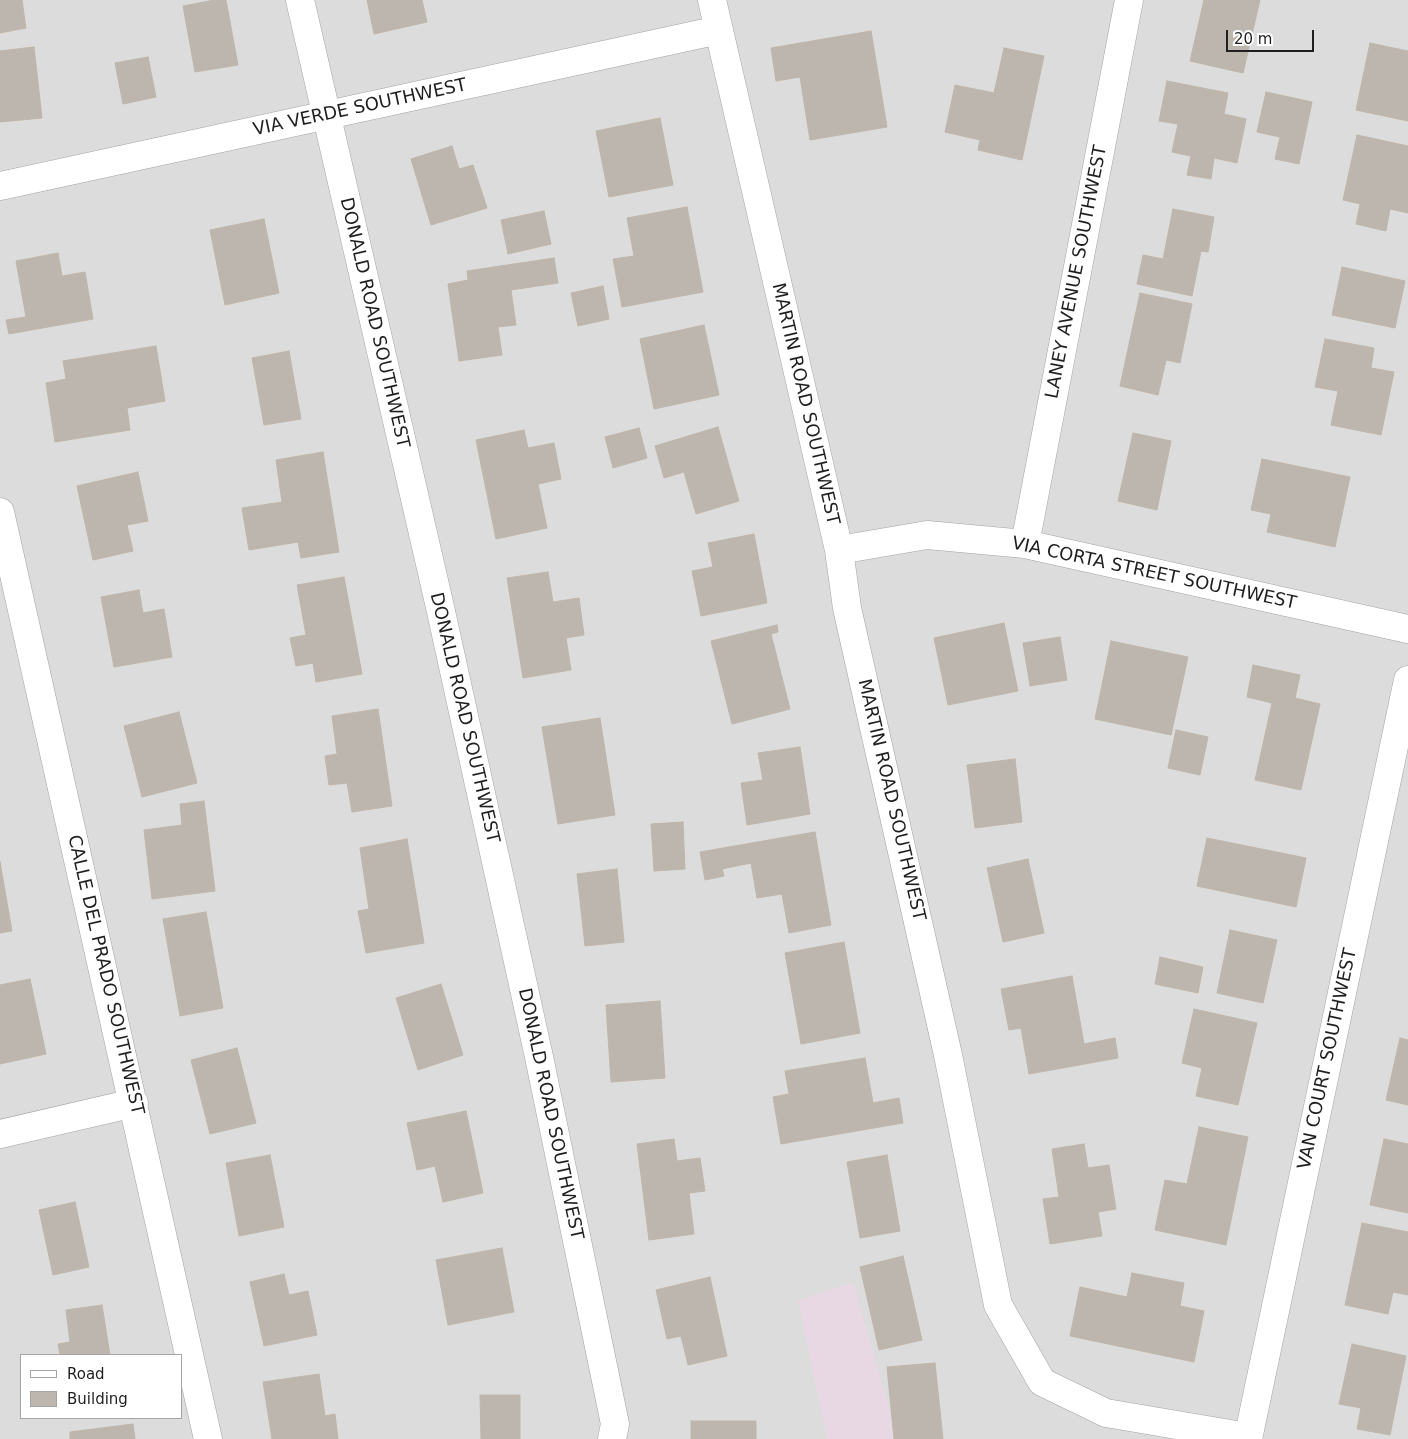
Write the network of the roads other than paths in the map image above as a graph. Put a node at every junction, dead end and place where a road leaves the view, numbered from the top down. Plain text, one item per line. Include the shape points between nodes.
1 (300, 0) edge
2 (712, 0) edge
3 (1129, 0) edge
4 (720, 30) junction
5 (326, 115) junction
6 (0, 186) edge
7 (0, 512) edge
8 (1025, 544) junction
9 (839, 550) junction
10 (1408, 630) edge
11 (1408, 680) edge
12 (134, 1103) junction
13 (0, 1134) edge
14 (1248, 1438) edge
15 (208, 1439) edge
16 (612, 1439) edge

1 - 5 street, DONALD ROAD SOUTHWEST
2 - 4 street, MARTIN ROAD SOUTHWEST
3 - 8 street, LANEY AVENUE SOUTHWEST
4 - 5 street, VIA VERDE SOUTHWEST
4 - 9 street, MARTIN ROAD SOUTHWEST
5 - 6 street, VIA VERDE SOUTHWEST
5 - 16 street, DONALD ROAD SOUTHWEST via 540,1057 615,1424
7 - 12 street, CALLE DEL PRADO SOUTHWEST
8 - 9 street, VIA CORTA STREET SOUTHWEST via 927,535
8 - 10 street, VIA CORTA STREET SOUTHWEST
9 - 14 street, MARTIN ROAD SOUTHWEST via 847,608 948,1055 998,1305 1042,1382 1106,1413
11 - 14 street, VAN COURT SOUTHWEST
12 - 13 street
12 - 15 street, CALLE DEL PRADO SOUTHWEST

